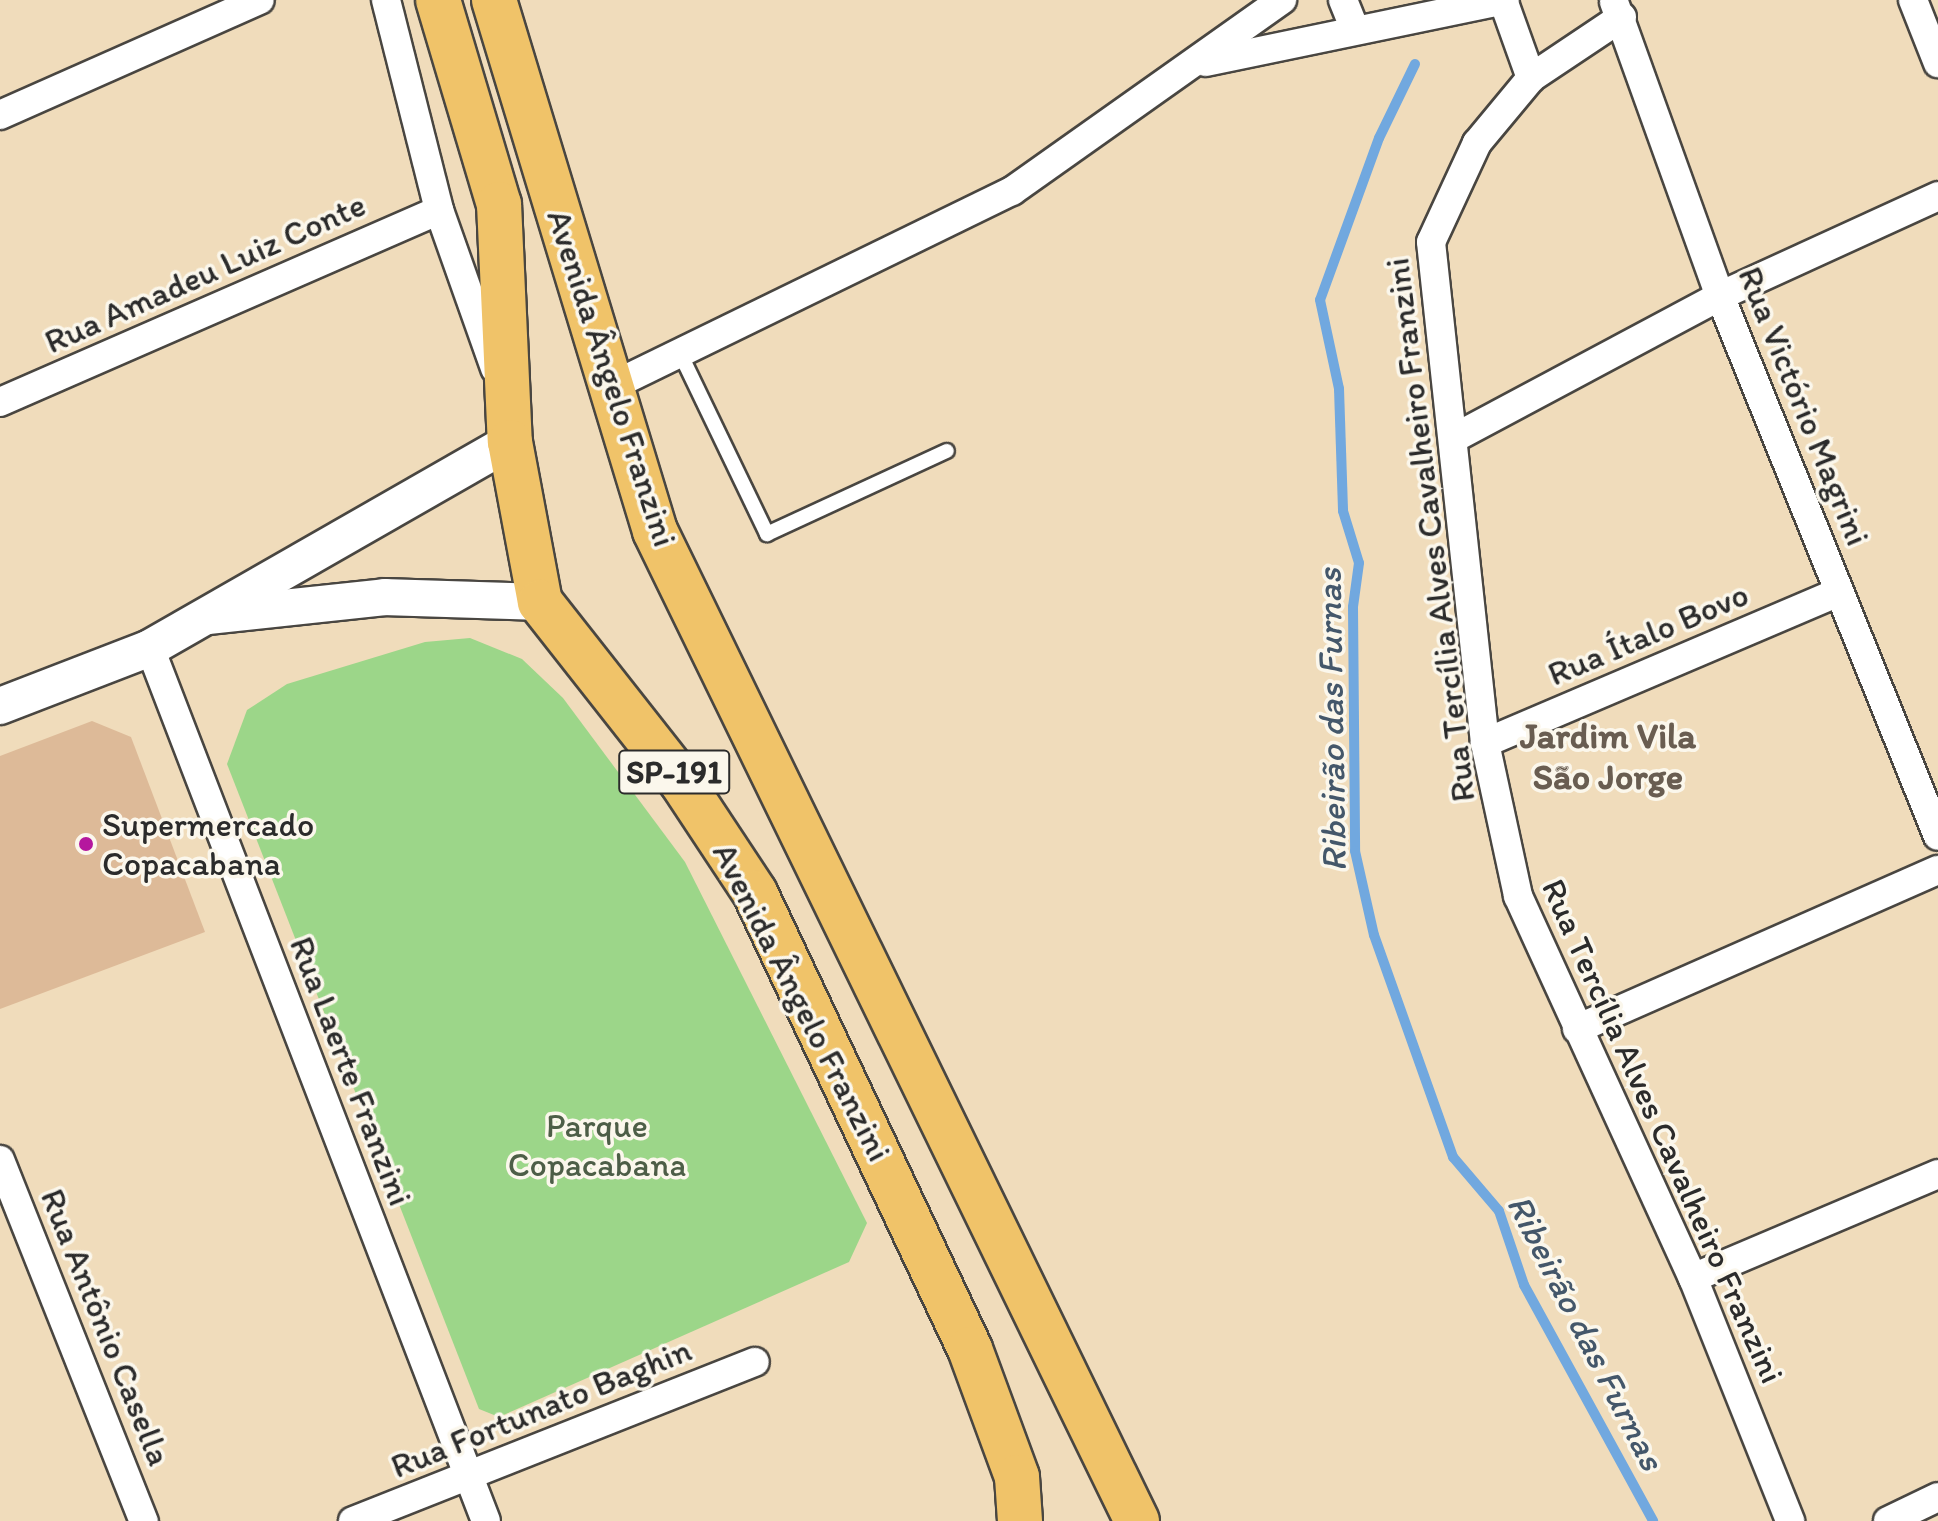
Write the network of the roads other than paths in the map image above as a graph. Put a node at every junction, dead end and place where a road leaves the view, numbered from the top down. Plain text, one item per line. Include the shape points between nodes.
1 (260, 0) edge
2 (386, 0) edge
3 (438, 0) edge
4 (494, 0) edge
5 (1282, 0) edge
6 (1343, 0) edge
7 (1504, 0) edge
8 (1913, 0) edge
9 (1617, 8) edge
10 (1355, 30) junction
11 (1938, 63) edge
12 (1198, 64) junction
13 (1531, 78) junction
14 (0, 115) edge
15 (1938, 196) edge
16 (439, 210) junction
17 (1720, 296) junction
18 (680, 353) junction
19 (612, 386) junction
20 (0, 402) edge
21 (510, 426) junction
22 (1456, 437) junction
23 (947, 451) dead end
24 (1839, 592) junction
25 (540, 602) junction
26 (191, 618) junction
27 (150, 648) junction
28 (0, 706) edge
29 (1485, 743) junction
30 (1938, 836) edge
31 (1938, 870) edge
32 (1577, 1029) junction
33 (0, 1160) edge
34 (1938, 1174) edge
35 (1693, 1278) junction
36 (755, 1362) dead end
37 (468, 1475) junction
38 (1938, 1497) edge
39 (144, 1521) edge
40 (353, 1521) edge
41 (486, 1521) edge
42 (1020, 1521) edge
43 (1137, 1521) edge
44 (1790, 1521) edge
45 (1888, 1521) edge

1 - 14 street
2 - 16 street
3 - 21 main road, Avenida Ângelo Franzini / SP-191 via 499,204
4 - 19 main road, Avenida Ângelo Franzini / SP-191
5 - 12 street
6 - 10 street
7 - 10 street
7 - 13 street
8 - 11 street
9 - 13 street, Rua Tercília Alves Cavalheiro Franzini
9 - 17 street, Rua Victório Magrini
10 - 12 street
12 - 18 street via 1012,191
13 - 22 street, Rua Tercília Alves Cavalheiro Franzini via 1477,143 1431,242
15 - 17 street
16 - 20 street, Rua Amadeu Luiz Conte
16 - 21 street
17 - 22 street
17 - 24 street, Rua Victório Magrini
18 - 19 street
18 - 23 lane via 767,534
19 - 43 main road, Avenida Ângelo Franzini / SP-191 via 655,531
21 - 25 main road, Avenida Ângelo Franzini / SP-191
21 - 26 street
22 - 29 street, Rua Tercília Alves Cavalheiro Franzini
24 - 29 street, Rua Ítalo Bovo
24 - 30 street, Rua Victório Magrini
25 - 26 street via 385,597
25 - 42 main road, Avenida Ângelo Franzini / SP-191 via 681,781 755,893 970,1349 1017,1477
26 - 27 street
27 - 28 street
27 - 37 street, Rua Laerte Franzini
29 - 32 street, Rua Tercília Alves Cavalheiro Franzini via 1518,896
31 - 32 street
32 - 35 street, Rua Tercília Alves Cavalheiro Franzini
33 - 39 street, Rua Antônio Casella
34 - 35 street
35 - 44 street, Rua Tercília Alves Cavalheiro Franzini
36 - 37 street, Rua Fortunato Baghin
37 - 40 street, Rua Fortunato Baghin
37 - 41 street, Rua Laerte Franzini
38 - 45 street

